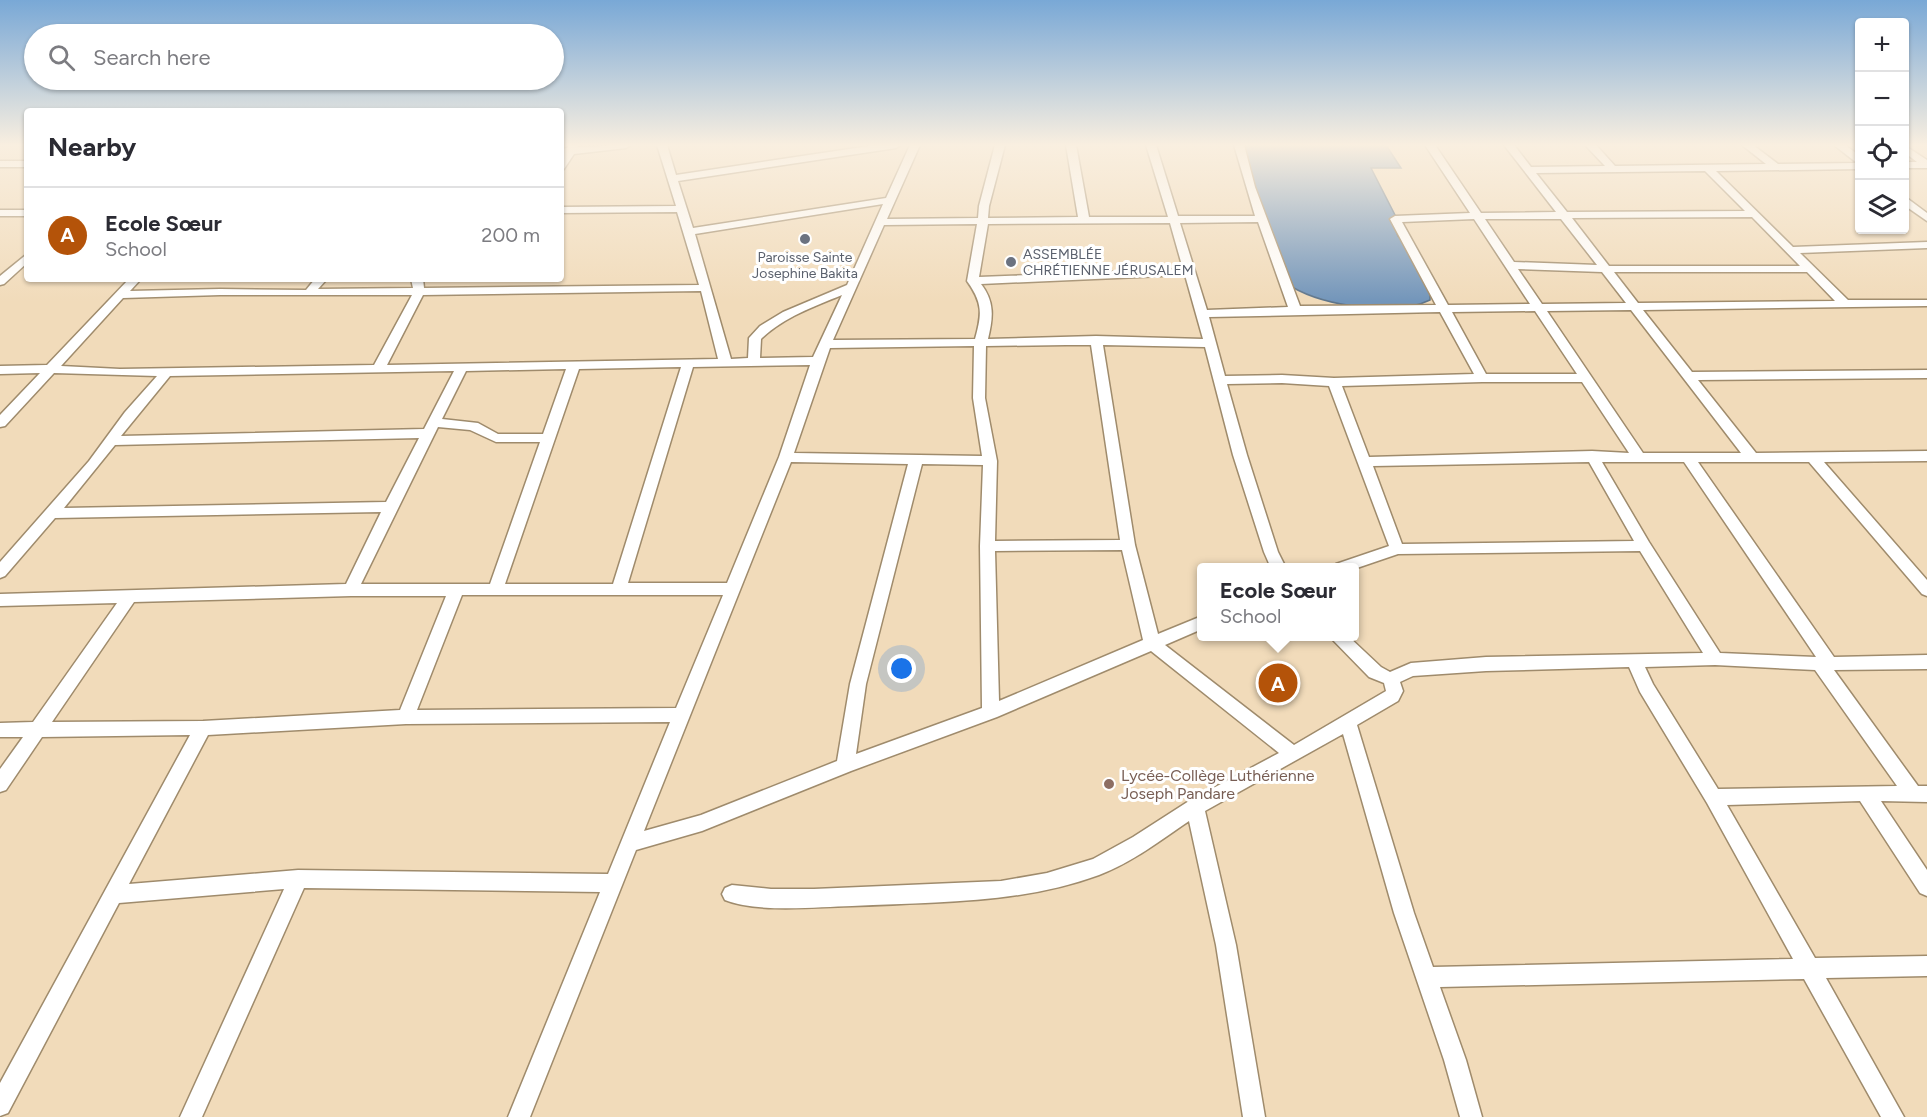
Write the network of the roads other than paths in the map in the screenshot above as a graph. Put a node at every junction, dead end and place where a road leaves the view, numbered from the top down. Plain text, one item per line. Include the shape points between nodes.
1 (678, 197) edge
2 (891, 197) edge
3 (986, 197) edge
4 (1080, 197) edge
5 (1168, 197) edge
6 (1255, 197) edge
7 (1466, 197) edge
8 (1549, 197) edge
9 (1738, 197) edge
10 (890, 200) junction
11 (1909, 203) edge
12 (1915, 208) junction
13 (1927, 208) edge
14 (682, 209) junction
15 (564, 210) edge
16 (0, 213) edge
17 (24, 213) edge
18 (1755, 214) junction
19 (1479, 216) junction
20 (1564, 216) junction
21 (1927, 218) edge
22 (1175, 219) junction
23 (1262, 219) junction
24 (1084, 220) junction
25 (882, 222) junction
26 (982, 223) junction
27 (690, 232) junction
28 (1927, 245) edge
29 (1790, 250) junction
30 (24, 260) edge
31 (1510, 265) junction
32 (1605, 269) junction
33 (1808, 269) junction
34 (1188, 272) junction
35 (974, 281) junction
36 (0, 282) edge
37 (132, 282) edge
38 (228, 282) edge
39 (318, 282) edge
40 (502, 282) edge
41 (419, 283) edge
42 (851, 287) junction
43 (706, 288) junction
44 (220, 291) junction
45 (497, 291) junction
46 (309, 293) junction
47 (120, 295) junction
48 (1926, 304) edge
49 (1846, 305) junction
50 (1539, 307) junction
51 (1633, 307) junction
52 (1444, 308) junction
53 (1294, 310) junction
54 (1202, 314) junction
55 (1096, 340) junction
56 (1210, 343) junction
57 (825, 344) junction
58 (980, 344) junction
59 (818, 361) junction
60 (754, 363) junction
61 (688, 364) junction
62 (726, 364) junction
63 (462, 367) junction
64 (573, 367) junction
65 (50, 369) junction
66 (378, 369) junction
67 (0, 370) edge
68 (167, 372) junction
69 (1927, 374) edge
70 (1688, 376) junction
71 (1482, 378) junction
72 (1585, 378) junction
73 (1220, 380) junction
74 (1334, 382) junction
75 (0, 423) edge
76 (432, 428) junction
77 (549, 438) junction
78 (112, 441) junction
79 (1592, 456) junction
80 (1751, 456) junction
81 (1927, 456) edge
82 (786, 457) junction
83 (1639, 458) junction
84 (1813, 458) junction
85 (1689, 459) junction
86 (916, 460) junction
87 (990, 461) junction
88 (1364, 462) junction
89 (391, 507) junction
90 (51, 513) junction
91 (1128, 545) junction
92 (987, 546) junction
93 (1644, 546) junction
94 (1396, 549) junction
95 (1277, 563) edge
96 (1353, 563) edge
97 (0, 572) edge
98 (733, 589) junction
99 (351, 590) junction
100 (456, 590) junction
101 (1927, 590) edge
102 (495, 591) junction
103 (618, 591) junction
104 (129, 597) junction
105 (0, 600) edge
106 (1197, 624) edge
107 (1341, 641) edge
108 (1152, 643) junction
109 (1715, 659) junction
110 (1634, 661) junction
111 (1927, 662) edge
112 (1825, 663) junction
113 (1390, 679) junction
114 (992, 712) junction
115 (681, 715) junction
116 (405, 717) junction
117 (1348, 722) junction
118 (203, 728) junction
119 (37, 729) junction
120 (0, 730) edge
121 (1293, 754) junction
122 (845, 766) junction
123 (0, 784) edge
124 (1865, 793) junction
125 (1921, 795) edge
126 (1713, 797) junction
127 (1195, 807) junction
128 (629, 843) junction
129 (298, 879) junction
130 (615, 883) junction
131 (1927, 887) edge
132 (113, 894) junction
133 (732, 894) dead end
134 (1927, 966) edge
135 (1810, 969) junction
136 (1428, 977) junction
137 (0, 1105) edge
138 (191, 1117) edge
139 (519, 1117) edge
140 (1254, 1117) edge
141 (1471, 1117) edge
142 (1893, 1117) edge

1 - 14 street
2 - 10 street
3 - 26 street
4 - 24 street
5 - 22 street
6 - 23 street
7 - 19 street
8 - 20 street
9 - 18 street
10 - 25 street
10 - 27 street
11 - 12 street
12 - 13 street
12 - 21 street
14 - 15 street
14 - 27 street
16 - 17 street
18 - 20 street
18 - 29 street
19 - 20 street
19 - 31 street
19 - 52 street via 1395,219
20 - 32 street
22 - 23 street
22 - 24 street
22 - 34 street
23 - 53 street
24 - 26 street
25 - 26 street
25 - 42 street
26 - 35 street
27 - 43 street
28 - 29 street
29 - 33 street
30 - 36 street
31 - 32 street
31 - 50 street
32 - 33 street
32 - 51 street
33 - 49 street
34 - 35 street
34 - 54 street
35 - 58 street via 988,315
37 - 47 street
38 - 44 street
39 - 46 street
40 - 45 street
41 - 45 street
41 - 46 street
41 - 66 street
42 - 57 street
42 - 60 street via 761,331 755,338
43 - 45 street
43 - 62 street
44 - 46 street
44 - 47 street
47 - 65 street
48 - 49 street
49 - 51 street
50 - 51 street
50 - 52 street
50 - 72 street
51 - 70 street
52 - 53 street
52 - 71 street
53 - 54 street
54 - 56 street
55 - 56 street
55 - 58 street
55 - 91 street
56 - 73 street
57 - 58 street
57 - 59 street
58 - 87 street via 979,398
59 - 60 street
59 - 82 street
60 - 62 street
61 - 62 street
61 - 64 street
61 - 103 street
63 - 64 street
63 - 66 street
63 - 76 street
64 - 77 street
65 - 67 street
65 - 68 street
65 - 75 street
66 - 68 street
68 - 78 street
69 - 70 street
70 - 80 street
71 - 72 street
71 - 74 street
72 - 83 street
73 - 74 street
73 - 95 street via 1240,455
74 - 88 street
76 - 77 street via 473,426 496,438
76 - 78 street
76 - 89 street
77 - 102 street
78 - 90 street
79 - 83 street
79 - 88 street
79 - 93 street
80 - 84 street
80 - 85 street
81 - 84 street
82 - 86 street
82 - 98 street
83 - 85 street
84 - 101 street
85 - 112 street
86 - 87 street
86 - 122 street via 858,684
87 - 92 street
88 - 94 street
89 - 90 street
89 - 99 street
90 - 97 street
91 - 92 street
91 - 108 street
92 - 114 street
93 - 94 street
93 - 109 street
94 - 96 street
98 - 103 street
98 - 115 street
99 - 100 street
99 - 104 street
100 - 102 street
100 - 116 street
102 - 103 street
104 - 105 street
104 - 119 street
106 - 108 street
107 - 113 street via 1375,672
108 - 114 street
108 - 121 street
109 - 110 street
109 - 112 street
110 - 113 street via 1443,666 1411,670
110 - 126 street
111 - 112 street
112 - 125 street
113 - 117 street via 1395,691 1392,696
114 - 122 street
115 - 116 street
115 - 128 street
116 - 118 street
117 - 121 street
117 - 136 street via 1404,913
118 - 119 street
118 - 132 street
119 - 120 street
119 - 123 street
121 - 127 street
122 - 128 street via 702,823
124 - 125 street
124 - 126 street
124 - 131 street
126 - 135 street
127 - 133 street via 1097,867 1047,882 1001,890 814,898
127 - 140 street via 1226,945
128 - 130 street
129 - 130 street
129 - 132 street
129 - 138 street
130 - 139 street
132 - 137 street
134 - 135 street
135 - 136 street
135 - 142 street
136 - 141 street

